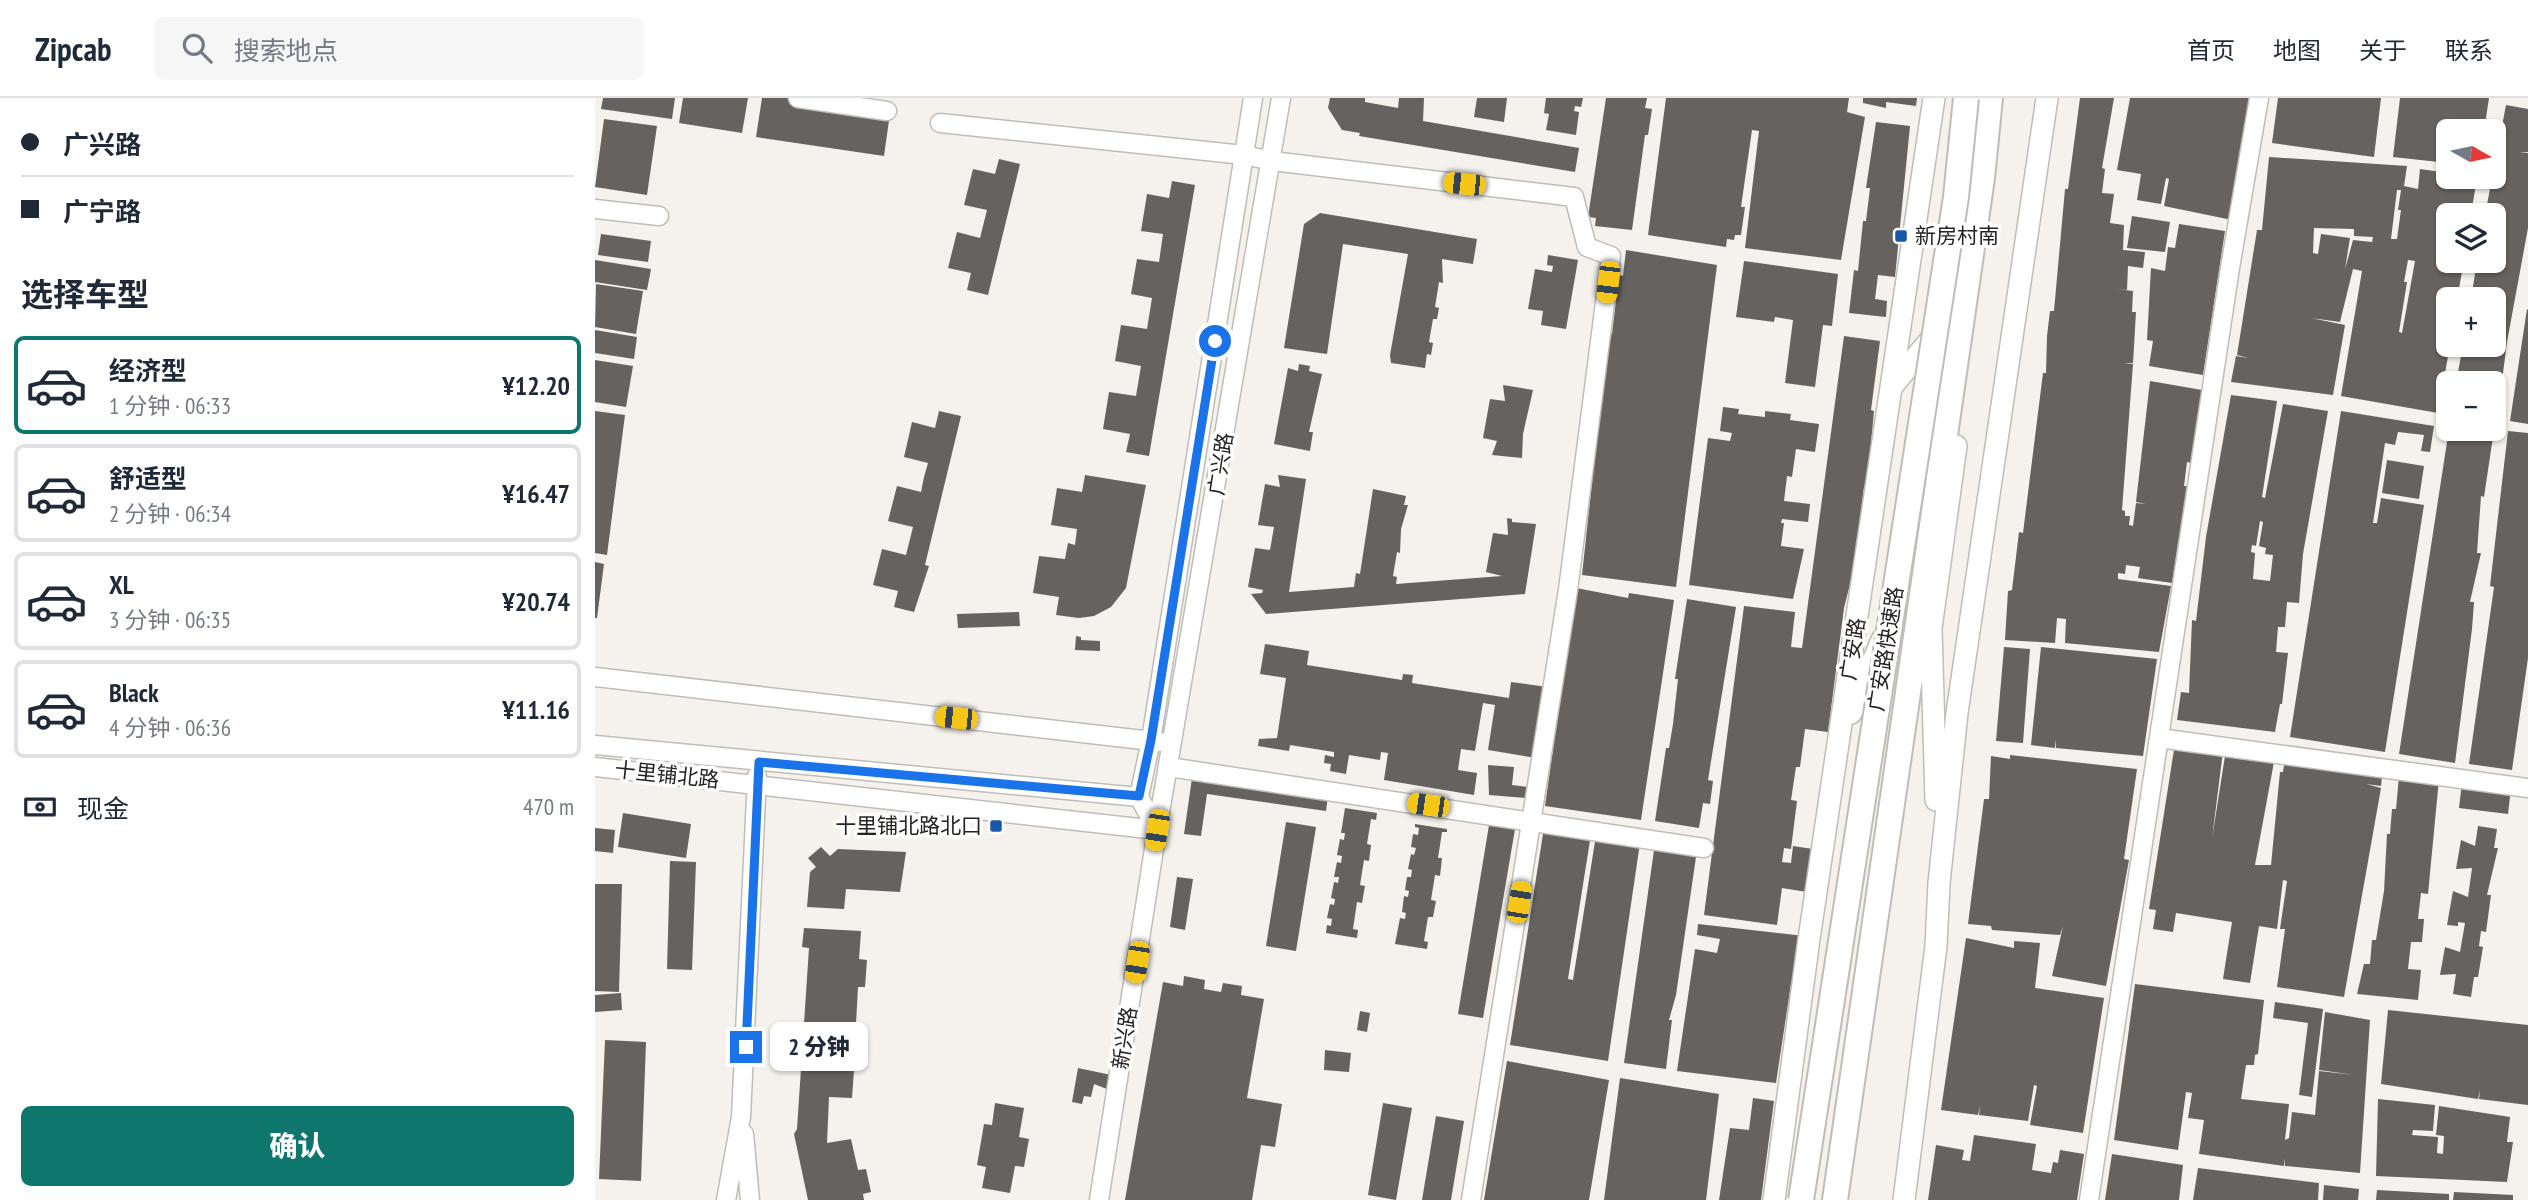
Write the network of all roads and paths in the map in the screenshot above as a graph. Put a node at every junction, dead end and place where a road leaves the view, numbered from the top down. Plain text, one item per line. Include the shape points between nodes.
1 (798, 98) edge
2 (1253, 98) edge
3 (1281, 98) edge
4 (1934, 98) edge
5 (1966, 98) edge
6 (1975, 98) edge
7 (1990, 98) edge
8 (2001, 98) edge
9 (2047, 98) edge
10 (2259, 98) edge
11 (887, 111) dead end
12 (940, 123) dead end
13 (1244, 155) junction
14 (1272, 161) junction
15 (595, 209) edge
16 (659, 216) dead end
17 (1943, 325) junction
18 (1893, 386) junction
19 (595, 677) edge
20 (2159, 738) junction
21 (1151, 740) junction
22 (1839, 743) junction
23 (595, 745) edge
24 (1174, 745) junction
25 (759, 762) junction
26 (595, 766) edge
27 (1169, 767) junction
28 (756, 785) junction
29 (2528, 788) edge
30 (1139, 796) junction
31 (1532, 820) junction
32 (1157, 830) junction
33 (1704, 848) dead end
34 (1939, 883) junction
35 (741, 1116) junction
36 (726, 1200) edge
37 (750, 1200) edge
38 (1099, 1200) edge
39 (1471, 1200) edge
40 (1774, 1200) edge
41 (1801, 1200) edge
42 (1835, 1200) edge
43 (1904, 1200) edge
44 (2089, 1200) edge

1 - 11 street
2 - 13 street, 广兴路
3 - 14 street, 广兴路
4 - 18 main road, 广安路
5 - 41 highway, 广安路快速路, bridge via 1956,197
6 - 17 main road
7 - 42 highway, 广安路快速路
8 - 34 main road via 1931,628
9 - 34 main road via 1957,713
10 - 20 street
12 - 13 street
13 - 14 street
13 - 21 street, 广兴路
14 - 24 street, 广兴路
14 - 31 street via 1574,197 1587,247 1611,256 1568,590
15 - 16 street
17 - 18 main road
17 - 22 main road via 1905,586
18 - 22 main road, 广安路
19 - 21 street
20 - 29 street
20 - 44 street
21 - 24 street
21 - 30 street, 广兴路
22 - 40 main road, 广安路
23 - 25 street, 十里铺北路
24 - 27 street, 广兴路
25 - 28 street
25 - 30 street, 十里铺北路
26 - 28 street, 十里铺北路
27 - 31 street
27 - 32 street, 广兴路
28 - 32 street, 十里铺北路
28 - 35 street
30 - 32 street
31 - 33 street
31 - 39 street
32 - 38 street, 新兴路
34 - 43 main road via 1936,946
35 - 36 street
35 - 37 street

